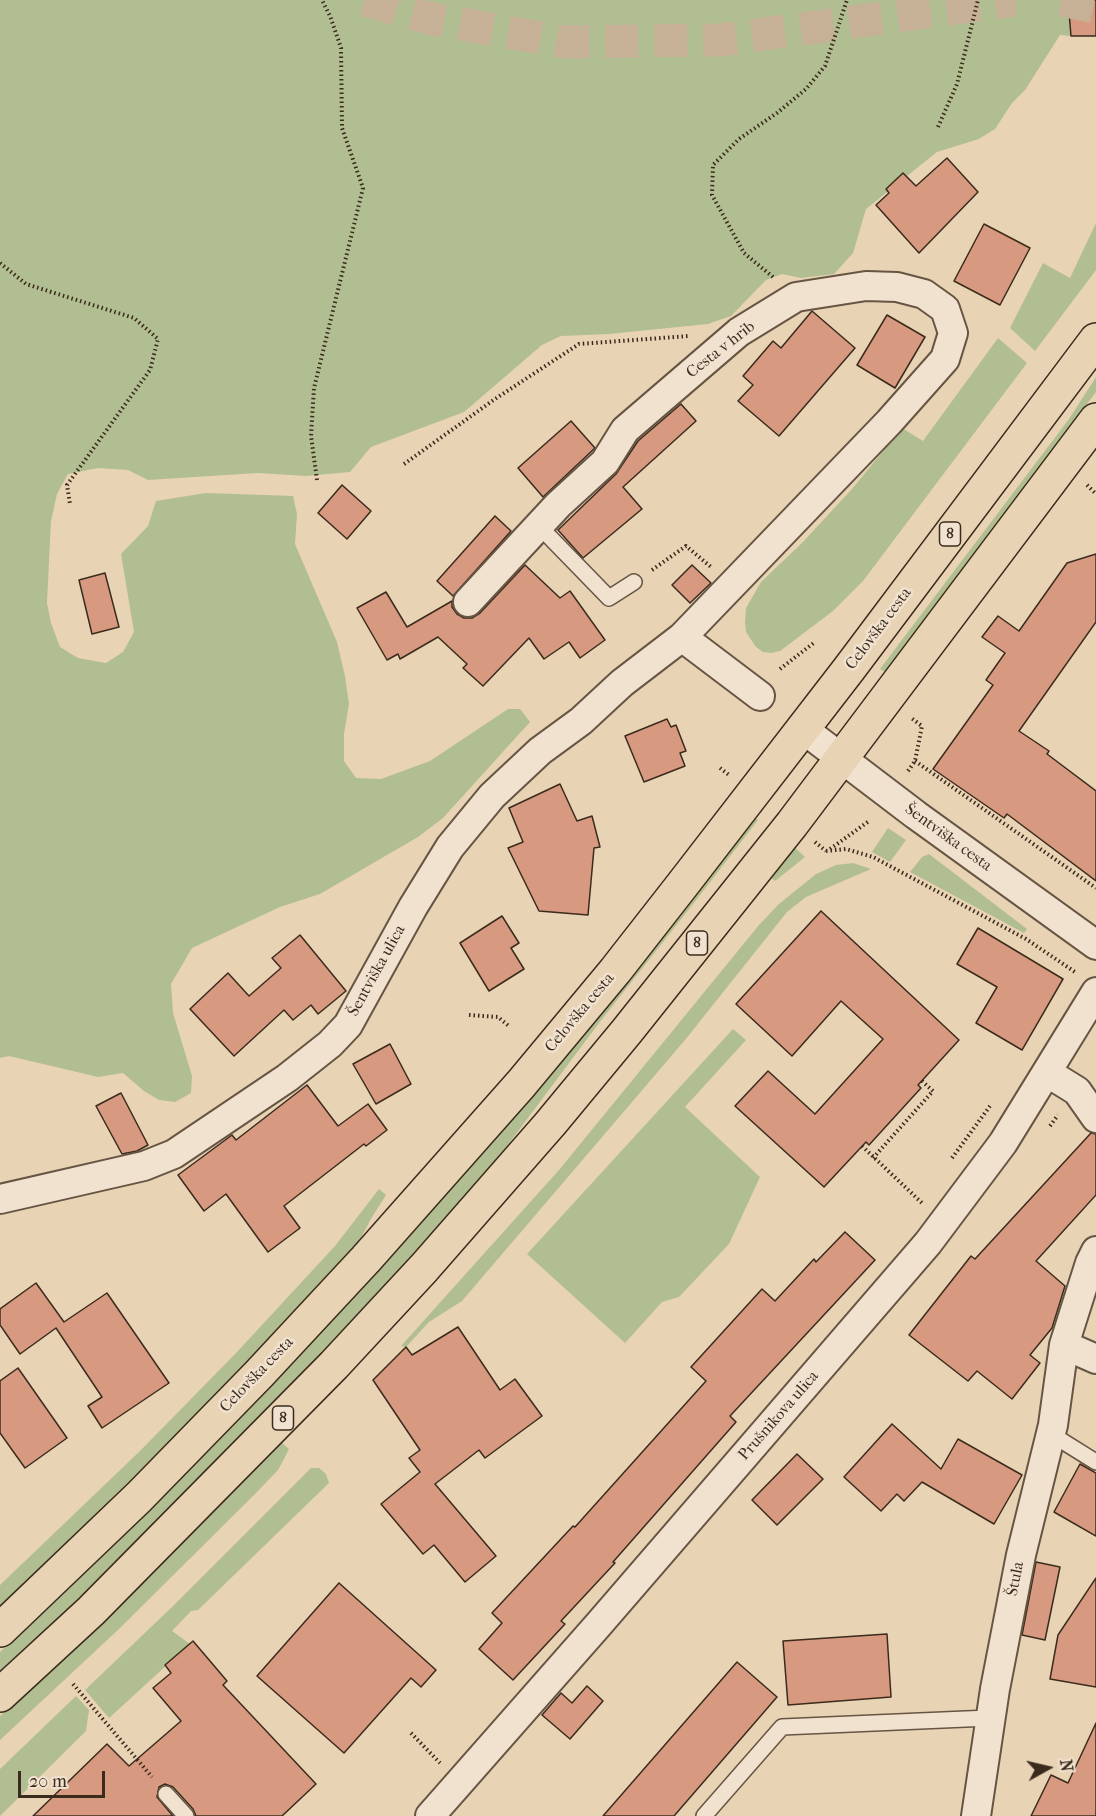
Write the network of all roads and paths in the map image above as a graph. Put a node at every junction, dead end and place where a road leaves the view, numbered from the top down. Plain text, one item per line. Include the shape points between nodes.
1 (322, 0) edge
2 (847, 0) edge
3 (978, 0) edge
4 (938, 127) dead end
5 (0, 263) edge
6 (796, 297) junction
7 (693, 335) dead end
8 (1096, 340) edge
9 (1096, 420) edge
10 (404, 464) dead end
11 (317, 480) dead end
12 (1087, 484) dead end
13 (1096, 494) edge
14 (70, 504) dead end
15 (539, 525) junction
16 (634, 582) joint
17 (732, 585) junction
18 (468, 602) dead end
19 (682, 637) junction
20 (815, 642) dead end
21 (780, 669) dead end
22 (760, 696) dead end
23 (908, 715) dead end
24 (802, 729) junction
25 (840, 758) junction
26 (915, 761) junction
27 (908, 771) dead end
28 (869, 821) dead end
29 (1096, 888) edge
30 (1096, 945) edge
31 (1086, 982) edge
32 (469, 1015) dead end
33 (510, 1027) dead end
34 (1048, 1073) junction
35 (922, 1081) dead end
36 (1096, 1119) edge
37 (862, 1146) dead end
38 (873, 1158) junction
39 (0, 1198) edge
40 (921, 1203) dead end
41 (1096, 1251) edge
42 (1064, 1344) junction
43 (1096, 1359) edge
44 (1051, 1434) junction
45 (1096, 1462) edge
46 (0, 1630) edge
47 (73, 1684) dead end
48 (0, 1695) edge
49 (989, 1718) junction
50 (411, 1733) dead end
51 (440, 1763) dead end
52 (166, 1794) joint
53 (186, 1816) edge
54 (430, 1816) edge
55 (704, 1816) edge
56 (976, 1816) edge

1 - 11 path via 340,48 342,129 363,188 314,388 311,435
2 - 6 path via 825,66 806,89 739,139 713,165 712,195 744,253
3 - 4 path via 957,84
5 - 14 path via 26,284 134,318 158,339 150,370 67,485
6 - 15 street, Cesta v hrib via 739,332 625,430 605,462
6 - 17 street, Cesta v hrib via 866,286 897,287 924,294 945,309 953,333 945,359
7 - 10 path via 579,344
8 - 24 main road, Celovška cesta / 8
9 - 25 main road, 8
12 - 13 path
15 - 16 lane via 609,598
15 - 18 street, Cesta v hrib
16 - 17 path via 686,546
17 - 19 street, Cesta v hrib
19 - 22 street
19 - 39 street, Šentviška ulica via 540,751 492,796 450,847 348,1025 330,1044 287,1078 174,1154 144,1166
20 - 21 path
23 - 26 path via 922,726
24 - 25 street, Šentviška cesta
24 - 46 main road, Celovška cesta / 8 via 615,971 456,1158 251,1383
25 - 30 street, Šentviška cesta
25 - 48 main road, 8 via 627,1031 424,1268 213,1490
26 - 27 path
26 - 29 path
28 - 31 path via 826,851 846,849 873,857 1026,939
31 - 34 street, Prušnikova ulica
32 - 33 path via 498,1017
34 - 36 street via 1077,1091
34 - 54 street, Prušnikova ulica via 1003,1143 928,1243
35 - 38 path via 933,1091
37 - 38 path
38 - 40 path
41 - 42 street, Štula
42 - 43 street
42 - 44 street, Štula
44 - 45 lane
44 - 49 street, Štula via 1021,1555
47 - 52 path
49 - 55 lane via 782,1726
49 - 56 street, Štula
50 - 51 path
52 - 53 lane

